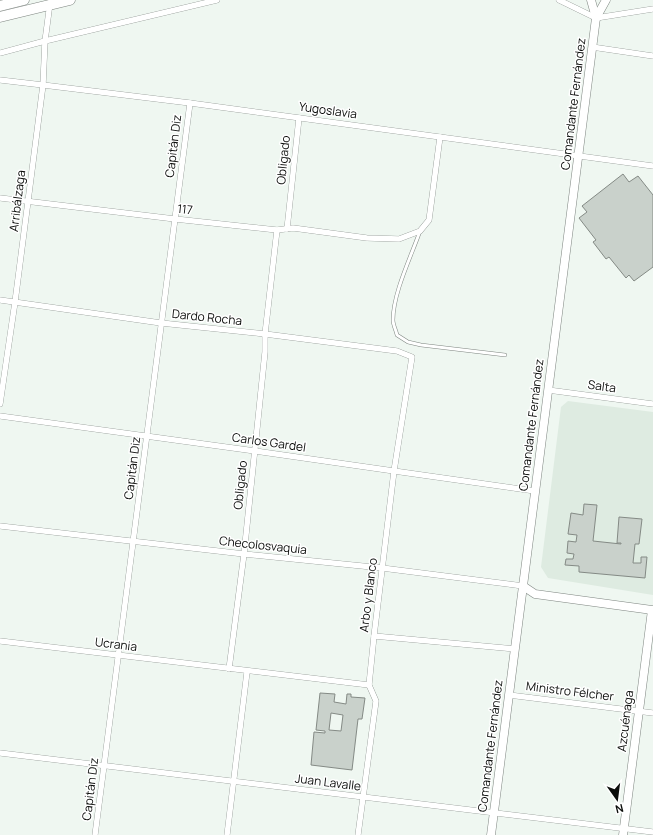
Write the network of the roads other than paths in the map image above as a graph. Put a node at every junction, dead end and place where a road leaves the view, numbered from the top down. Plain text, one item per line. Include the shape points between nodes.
1 (24, 0) edge
2 (70, 0) edge
3 (217, 0) edge
4 (559, 0) edge
5 (591, 0) edge
6 (606, 0) edge
7 (50, 2) edge
8 (0, 6) edge
9 (653, 9) edge
10 (0, 17) edge
11 (596, 18) junction
12 (45, 41) junction
13 (592, 47) junction
14 (0, 53) edge
15 (653, 56) edge
16 (0, 80) edge
17 (42, 85) junction
18 (190, 103) junction
19 (299, 118) junction
20 (440, 137) junction
21 (578, 155) junction
22 (653, 166) edge
23 (0, 198) edge
24 (28, 201) junction
25 (175, 219) junction
26 (287, 229) junction
27 (277, 230) junction
28 (420, 231) junction
29 (0, 300) edge
30 (15, 302) junction
31 (162, 322) junction
32 (264, 334) junction
33 (505, 355) dead end
34 (412, 357) joint
35 (548, 390) junction
36 (0, 404) edge
37 (653, 404) edge
38 (0, 416) edge
39 (147, 436) junction
40 (255, 451) junction
41 (394, 471) junction
42 (535, 491) junction
43 (0, 526) edge
44 (133, 542) junction
45 (244, 554) junction
46 (382, 568) junction
47 (523, 586) junction
48 (652, 610) edge
49 (374, 636) junction
50 (0, 641) edge
51 (515, 649) junction
52 (118, 655) junction
53 (229, 670) junction
54 (247, 672) junction
55 (369, 685) junction
56 (509, 695) junction
57 (639, 711) junction
58 (653, 713) edge
59 (0, 753) edge
60 (104, 765) junction
61 (234, 781) junction
62 (363, 798) junction
63 (494, 813) junction
64 (623, 832) edge
65 (653, 832) edge
66 (95, 835) edge
67 (227, 835) edge
68 (358, 835) edge
69 (491, 835) edge

1 - 8 highway
2 - 7 highway
3 - 12 street
4 - 11 street
5 - 11 main road, Comandante Fernández
6 - 11 main road, Comandante Fernández
7 - 10 highway
7 - 12 street, Arribálzaga
9 - 11 street
11 - 13 main road, Comandante Fernández
12 - 14 street
12 - 17 street, Arribálzaga
13 - 15 street
13 - 21 main road, Comandante Fernández
16 - 17 street, Yugoslavia
17 - 18 street, Yugoslavia
17 - 24 street, Arribálzaga
18 - 19 street, Yugoslavia
18 - 25 street, Capitán Diz
19 - 20 street, Yugoslavia
19 - 26 street, Obligado
20 - 21 street, Yugoslavia
20 - 28 street via 428,220
21 - 22 street, Yugoslavia
21 - 35 main road, Comandante Fernández
23 - 24 street, 117
24 - 25 street, 117
24 - 30 street, Arribálzaga
25 - 27 street, 117
25 - 31 street, Capitán Diz
26 - 27 street, 117
26 - 28 street, 117 via 399,239
27 - 32 street, Obligado
28 - 33 lane via 395,302 393,321 397,335 408,342 422,345
29 - 30 street, Dardo Rocha
30 - 31 street, Dardo Rocha
30 - 36 street, Arribálzaga
31 - 32 street, Dardo Rocha
31 - 39 street, Capitán Diz
32 - 34 street, Dardo Rocha via 397,351
32 - 40 street, Obligado via 265,352
34 - 41 street, Arbo y Blanco
35 - 37 street, Salta
35 - 42 main road, Comandante Fernández
38 - 39 street, Carlos Gardel
39 - 40 street, Carlos Gardel
39 - 44 street, Capitán Diz
40 - 41 street, Carlos Gardel
40 - 45 street, Obligado
41 - 42 street, Carlos Gardel
41 - 46 street, Arbo y Blanco
42 - 47 main road, Comandante Fernández
43 - 44 street, Checolosvaquia
44 - 45 street, Checolosvaquia
44 - 52 street, Capitán Diz
45 - 46 street, Checolosvaquia
45 - 53 street, Obligado
46 - 47 street, Checolosvaquia
46 - 49 street, Arbo y Blanco
47 - 48 main road via 535,594
47 - 51 main road, Comandante Fernández
48 - 57 main road, Azcuénaga
49 - 51 street
49 - 55 street, Arbo y Blanco
50 - 52 street, Ucrania
51 - 56 main road, Comandante Fernández
52 - 53 street, Ucrania
52 - 60 street, Capitán Diz
53 - 54 street
54 - 55 street
54 - 61 street
55 - 62 street, Arbo y Blanco via 376,701
56 - 57 street, Ministro Félcher
56 - 63 main road, Comandante Fernández
57 - 58 street, Ministro Félcher
57 - 64 main road, Azcuénaga
59 - 60 street, Juan Lavalle
60 - 61 street, Juan Lavalle
60 - 66 street, Capitán Diz
61 - 62 street, Juan Lavalle
61 - 67 street
62 - 63 street, Juan Lavalle
62 - 68 street, Arbo y Blanco
63 - 64 street, Juan Lavalle
63 - 69 main road, Comandante Fernández
64 - 65 street, Juan Lavalle

